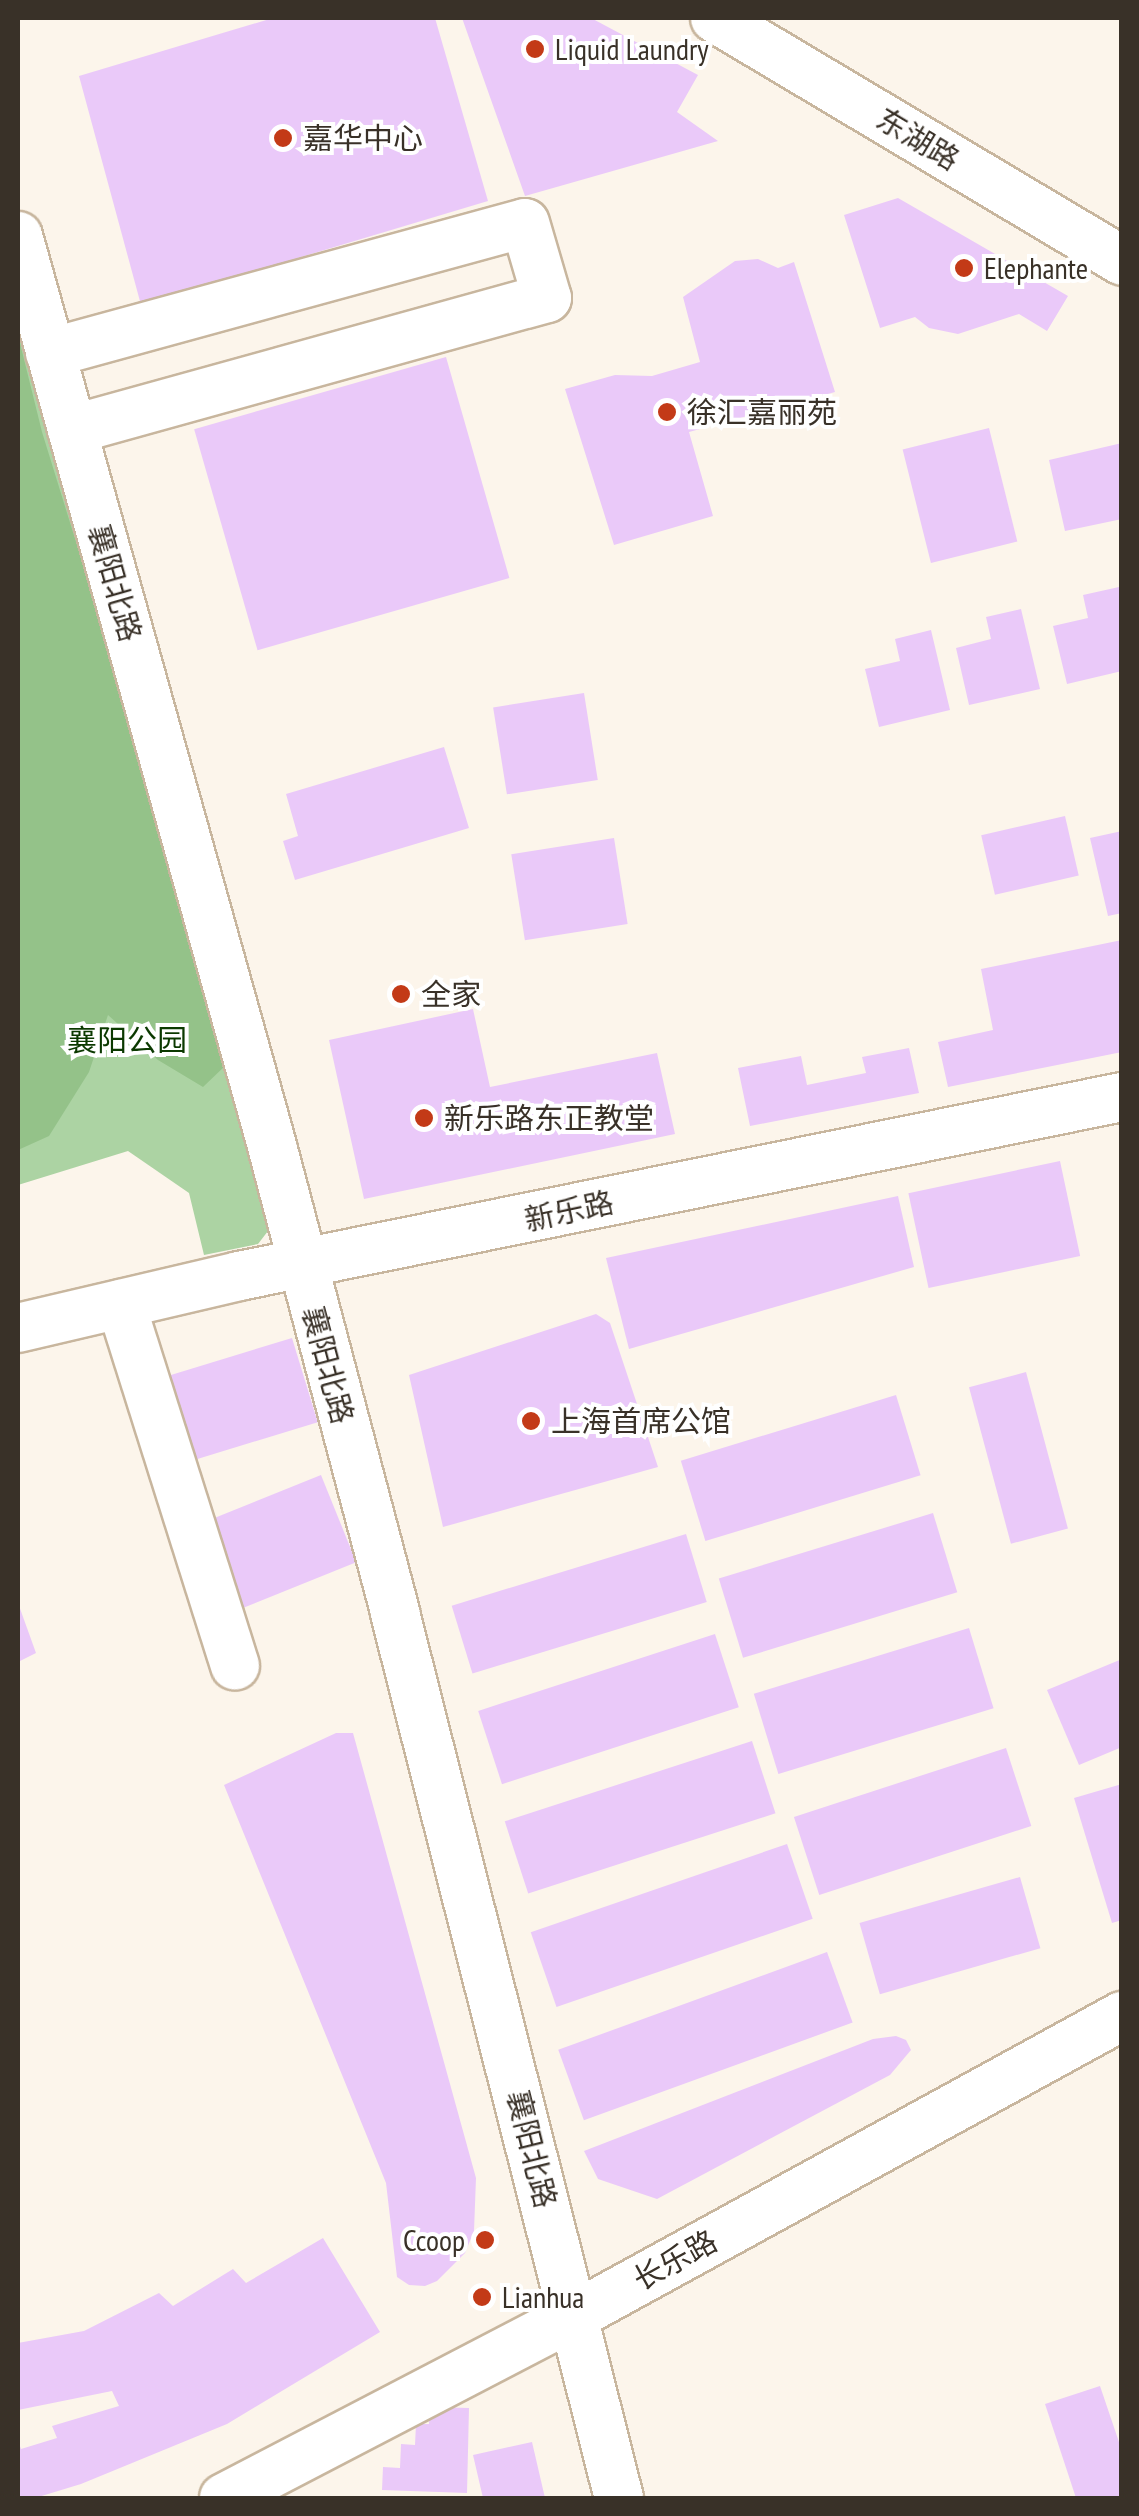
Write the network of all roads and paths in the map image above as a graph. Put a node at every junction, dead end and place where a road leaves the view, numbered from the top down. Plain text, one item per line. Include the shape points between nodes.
1 (714, 18) edge
2 (18, 236) edge
3 (1122, 261) edge
4 (50, 353) junction
5 (72, 430) junction
6 (1122, 1097) edge
7 (302, 1266) junction
8 (122, 1304) junction
9 (18, 1328) edge
10 (235, 1665) dead end
11 (1122, 2016) edge
12 (574, 2316) junction
13 (224, 2498) edge
14 (619, 2498) edge

1 - 3 street, 东湖路
2 - 4 street, 襄阳北路
4 - 5 street, 襄阳北路
4 - 5 street via 524,224 547,298
5 - 7 street, 襄阳北路
6 - 7 street, 新乐路
7 - 8 street, 新乐路
7 - 12 street, 襄阳北路
8 - 9 street, 新乐路
8 - 10 street
11 - 12 street, 长乐路
12 - 13 street, 长乐路
12 - 14 street, 襄阳北路

